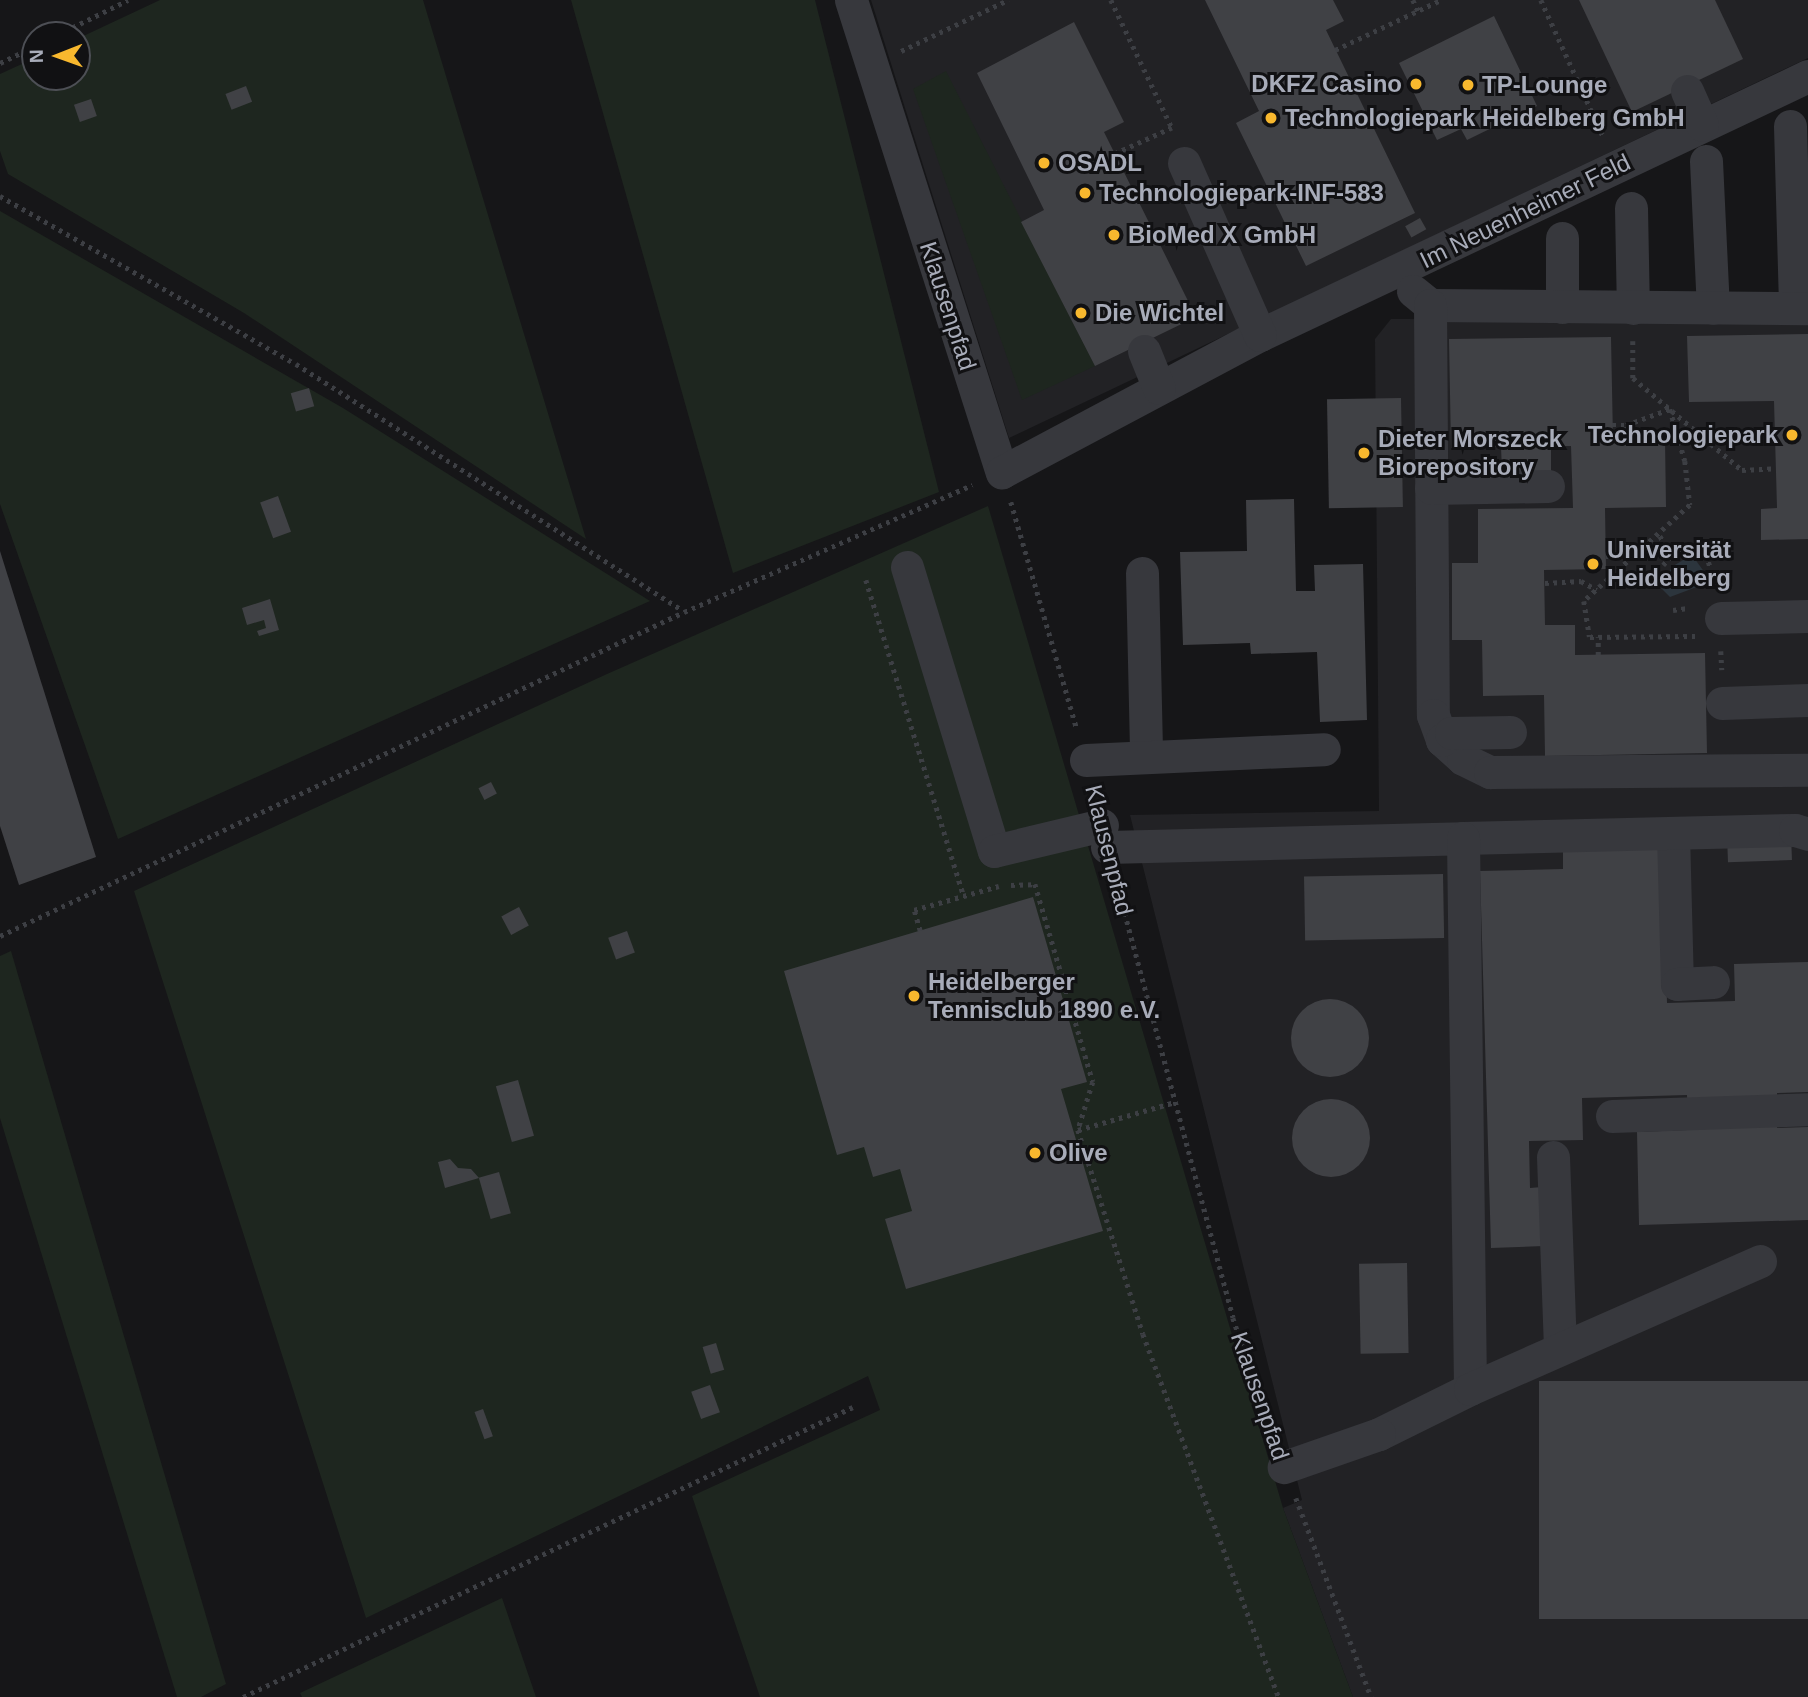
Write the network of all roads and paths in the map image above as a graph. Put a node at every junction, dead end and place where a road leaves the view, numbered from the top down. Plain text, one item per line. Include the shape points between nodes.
1 (128, 0) edge
2 (851, 0) edge
3 (1008, 0) edge
4 (1111, 0) edge
5 (1413, 0) edge
6 (1441, 0) edge
7 (1541, 0) edge
8 (1419, 10) junction
9 (85, 21) edge
10 (1335, 50) dead end
11 (21, 53) edge
12 (0, 63) edge
13 (871, 65) junction
14 (1808, 76) edge
15 (1687, 91) dead end
16 (1702, 125) junction
17 (1790, 126) dead end
18 (1115, 154) dead end
19 (1706, 161) dead end
20 (1184, 163) dead end
21 (1616, 166) junction
22 (0, 196) edge
23 (1632, 208) dead end
24 (1562, 238) dead end
25 (1394, 275) junction
26 (1430, 305) junction
27 (1562, 307) junction
28 (1801, 307) edge
29 (1633, 308) junction
30 (1713, 308) junction
31 (1260, 335) junction
32 (1144, 351) dead end
33 (1159, 388) junction
34 (1670, 409) junction
35 (1612, 425) dead end
36 (1626, 425) junction
37 (1626, 439) dead end
38 (1776, 468) dead end
39 (1002, 471) junction
40 (1548, 486) dead end
41 (1431, 488) junction
42 (1660, 536) junction
43 (1639, 555) junction
44 (1672, 555) junction
45 (1606, 556) dead end
46 (1663, 565) dead end
47 (907, 567) dead end
48 (1142, 572) dead end
49 (866, 580) dead end
50 (1545, 583) dead end
51 (1597, 590) junction
52 (1673, 610) dead end
53 (684, 612) junction
54 (1808, 616) edge
55 (1711, 619) junction
56 (1598, 637) junction
57 (1598, 655) dead end
58 (1808, 700) edge
59 (1722, 703) joint
60 (1510, 732) dead end
61 (1442, 740) junction
62 (1324, 749) dead end
63 (1146, 756) junction
64 (1086, 760) joint
65 (1808, 770) edge
66 (1673, 833) junction
67 (1808, 834) edge
68 (1105, 836) junction
69 (1463, 838) junction
70 (993, 851) junction
71 (1003, 885) junction
72 (964, 896) junction
73 (920, 931) dead end
74 (0, 936) edge
75 (1713, 982) dead end
76 (1175, 1102) junction
77 (1808, 1109) edge
78 (1612, 1116) dead end
79 (1078, 1130) junction
80 (1553, 1157) dead end
81 (1760, 1261) dead end
82 (1560, 1348) junction
83 (1470, 1389) junction
84 (853, 1406) dead end
85 (1284, 1467) junction
86 (243, 1697) edge
87 (1279, 1697) edge
88 (1371, 1697) edge

1 - 9 path
2 - 13 street, Klausenpfad
3 - 13 path
4 - 18 path via 1172,128
5 - 8 path
6 - 8 path
7 - 21 path
8 - 10 path
11 - 12 path
13 - 39 street, Klausenpfad
14 - 16 street, Im Neuenheimer Feld
15 - 16 street
16 - 21 street, Im Neuenheimer Feld
17 - 28 street
19 - 30 street
20 - 31 street
21 - 25 street, Im Neuenheimer Feld
22 - 53 path via 296,364
23 - 29 street
24 - 27 street
25 - 26 street, Im Neuenheimer Feld
25 - 31 street, Im Neuenheimer Feld
26 - 27 street, Im Neuenheimer Feld
26 - 41 street
27 - 29 street, Im Neuenheimer Feld
28 - 30 street, Im Neuenheimer Feld
29 - 30 street, Im Neuenheimer Feld
29 - 34 path via 1633,378
31 - 33 street, Im Neuenheimer Feld
32 - 33 street
33 - 39 street, Im Neuenheimer Feld
34 - 36 path
34 - 38 path via 1742,470
34 - 42 path via 1685,461 1690,505
35 - 36 path
36 - 37 path
39 - 53 path
39 - 64 path, Klausenpfad
40 - 41 street
41 - 61 street via 1433,715
42 - 43 path
42 - 44 path
43 - 45 path
43 - 51 path
44 - 46 path
44 - 55 path via 1692,546 1706,554 1712,573
47 - 70 street
48 - 63 street
49 - 72 path
50 - 51 path via 1581,581
51 - 56 path via 1584,601 1590,637
52 - 55 path via 1688,608
53 - 74 path
54 - 55 street
55 - 56 path
55 - 59 path
56 - 57 path
58 - 59 street
60 - 61 street via 1451,733
61 - 65 street via 1463,759 1490,772
62 - 63 street
63 - 64 street
66 - 67 street via 1795,830
66 - 69 street
66 - 75 street via 1677,984
68 - 69 street
68 - 70 street
68 - 76 path, Klausenpfad
69 - 83 street
70 - 71 path
71 - 72 path
71 - 79 path via 1035,884 1093,1082
72 - 73 path via 914,910
76 - 79 path
76 - 85 path, Klausenpfad via 1234,1318
77 - 78 street
79 - 87 path via 1143,1334
80 - 82 street
81 - 82 street
82 - 83 street
83 - 85 street via 1379,1434
84 - 86 path
85 - 88 path, Klausenpfad

